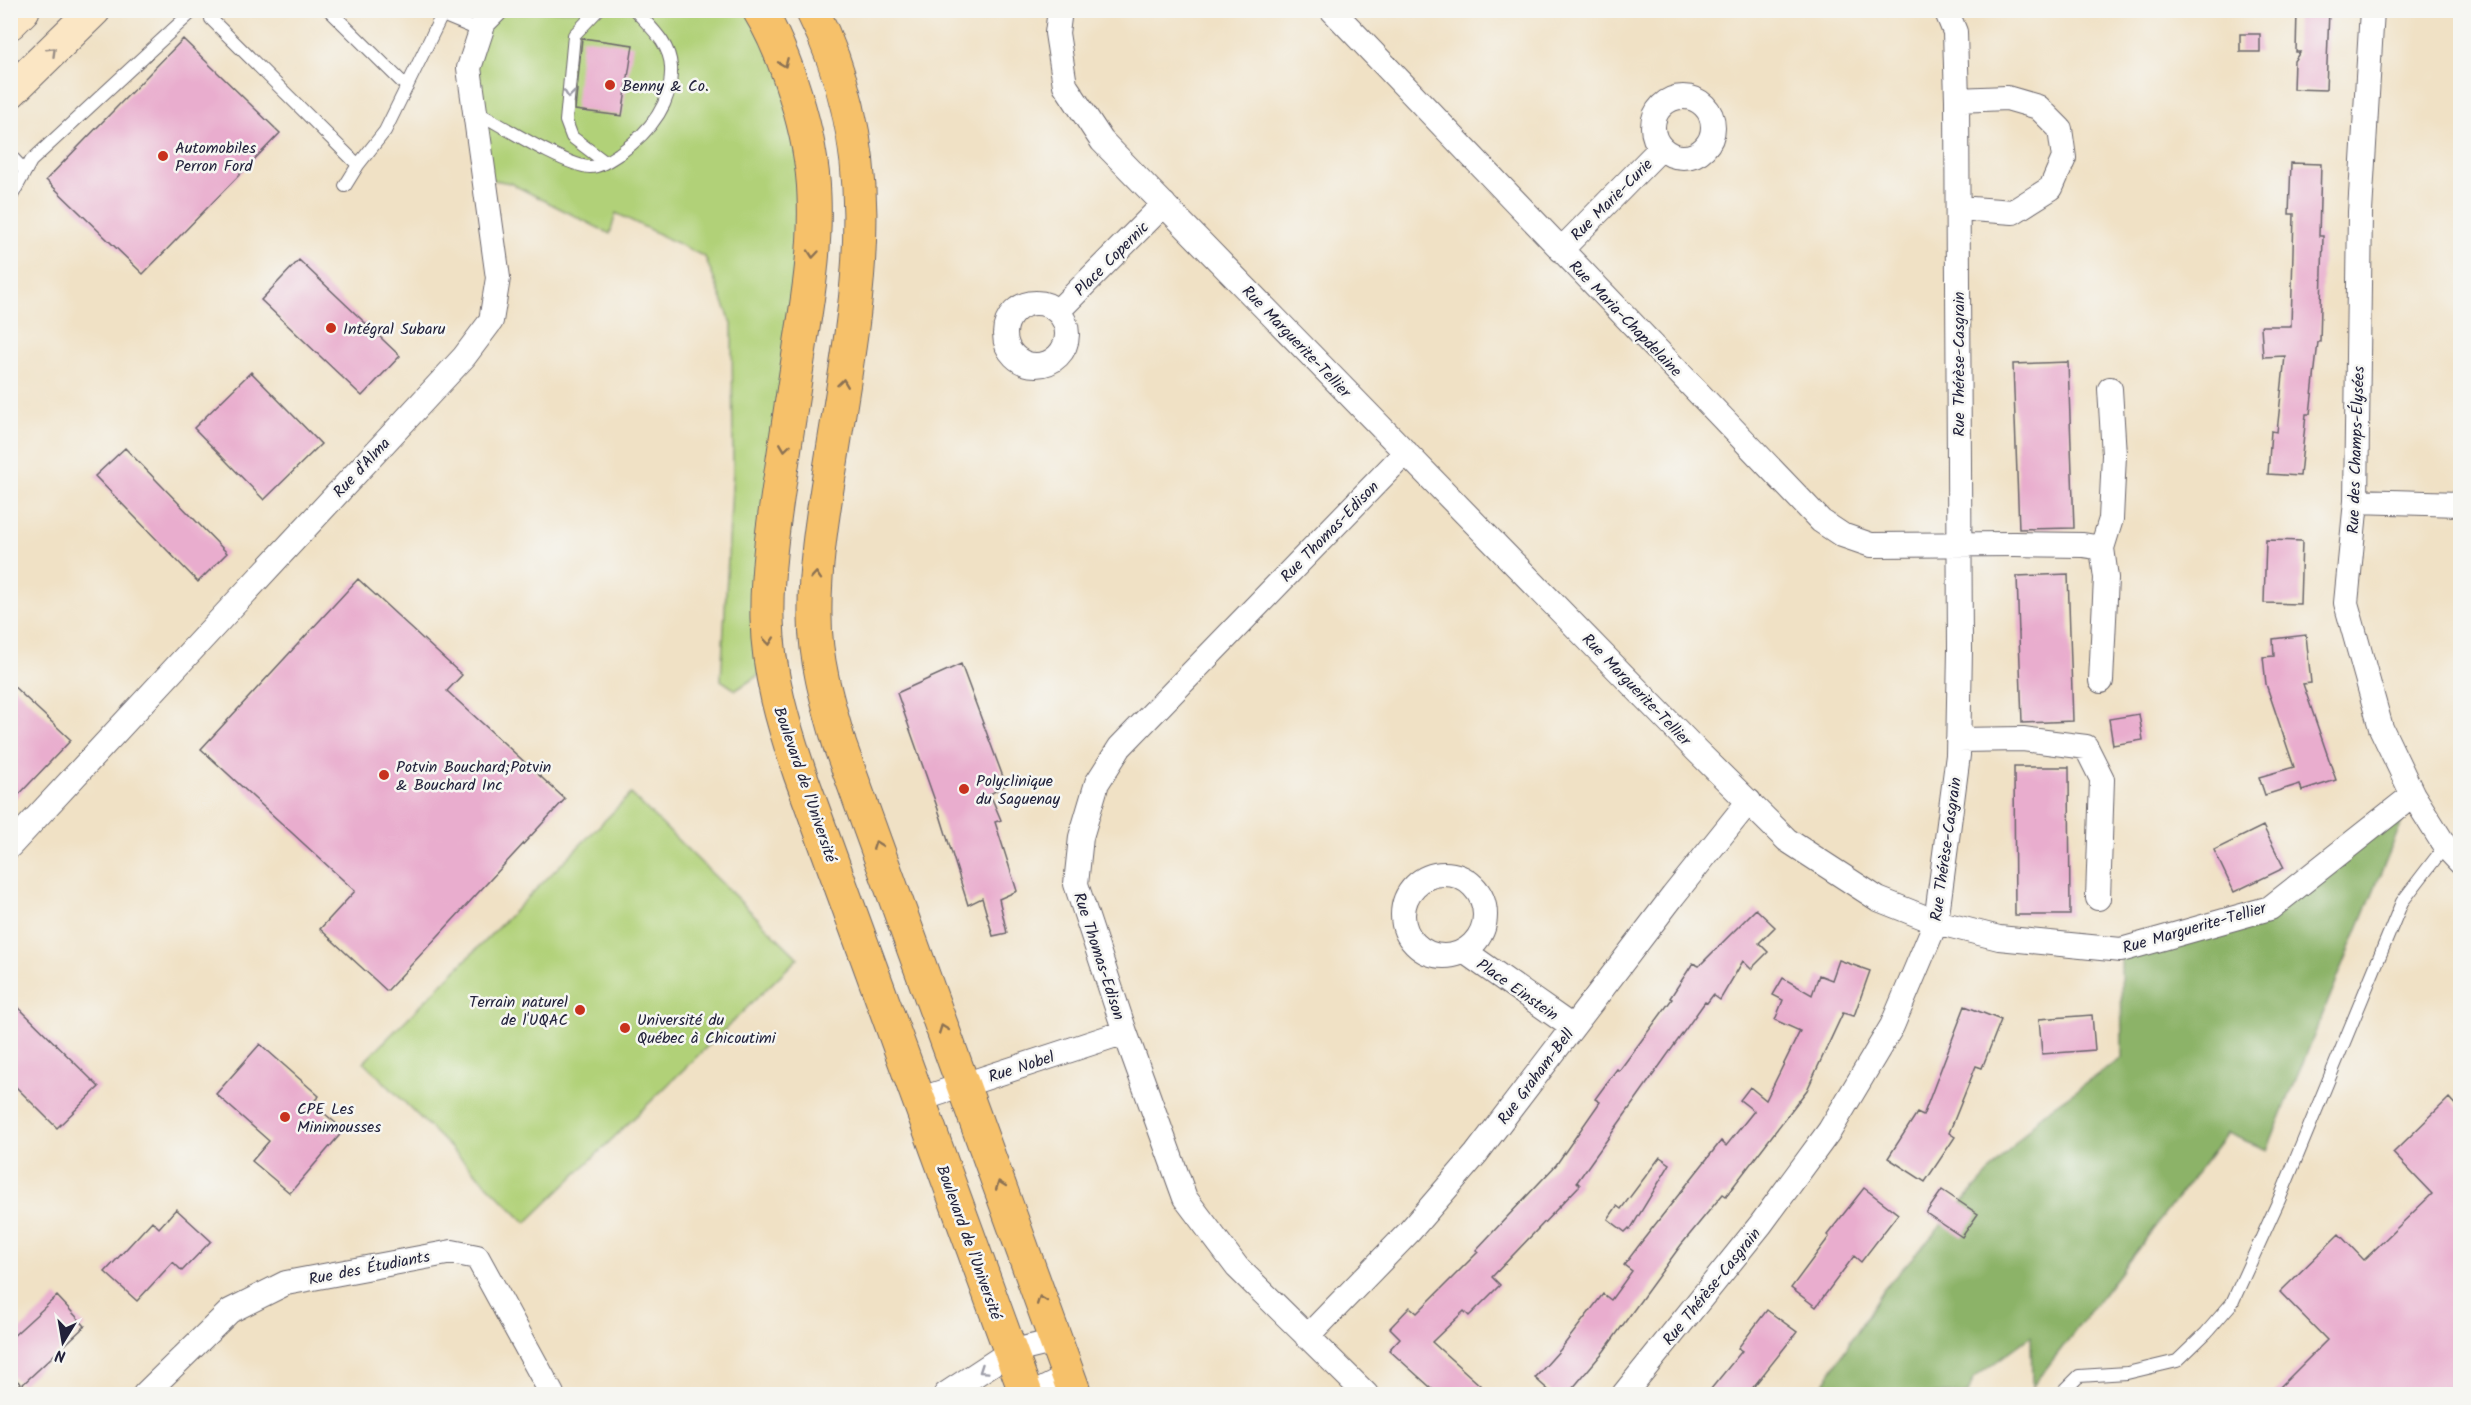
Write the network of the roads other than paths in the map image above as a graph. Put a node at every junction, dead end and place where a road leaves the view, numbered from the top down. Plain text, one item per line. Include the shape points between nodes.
1 (23, 10) edge
2 (94, 10) edge
3 (194, 10) edge
4 (329, 10) edge
5 (430, 10) edge
6 (496, 10) edge
7 (598, 10) edge
8 (635, 10) edge
9 (759, 10) edge
10 (812, 10) edge
11 (1060, 10) edge
12 (1332, 10) edge
13 (1946, 10) edge
14 (2372, 10) edge
15 (211, 13) edge
16 (442, 15) junction
17 (10, 23) edge
18 (481, 32) junction
19 (407, 87) junction
20 (10, 92) edge
21 (1957, 100) junction
22 (475, 111) junction
23 (1661, 148) dead end
24 (10, 155) edge
25 (605, 162) junction
26 (358, 165) junction
27 (26, 171) junction
28 (345, 186) dead end
29 (10, 199) edge
30 (1164, 204) junction
31 (1958, 208) junction
32 (1561, 250) junction
33 (1058, 311) dead end
34 (2110, 389) dead end
35 (1406, 452) junction
36 (2356, 501) junction
37 (2460, 504) edge
38 (1958, 544) junction
39 (2102, 548) junction
40 (2101, 681) dead end
41 (1958, 740) junction
42 (2413, 795) junction
43 (1749, 801) junction
44 (10, 846) edge
45 (2453, 854) edge
46 (2098, 898) dead end
47 (1936, 922) junction
48 (1464, 951) dead end
49 (1572, 1028) junction
50 (1125, 1032) junction
51 (963, 1084) junction
52 (918, 1100) junction
53 (1307, 1337) junction
54 (1056, 1341) junction
55 (1010, 1352) junction
56 (1072, 1385) edge
57 (145, 1395) edge
58 (552, 1395) edge
59 (946, 1395) edge
60 (1026, 1395) edge
61 (1034, 1395) edge
62 (1366, 1395) edge
63 (1624, 1395) edge
64 (2061, 1395) edge

1 - 17 main road
20 -> 2 main road
3 - 27 lane via 31,161
4 - 19 lane
5 - 16 lane
6 - 18 street, Rue d'Alma via 484,22
7 -> 25 lane via 573,35 566,120 572,137
8 - 25 lane via 666,46 671,67 669,88 650,129
9 -> 52 main road, Boulevard de l'Université via 788,70 809,153 814,194 810,280 772,528 767,621 771,667 782,722
51 -> 10 main road via 840,746 819,659 815,619 819,535 859,271 862,220 854,132 845,93
11 - 30 street, Rue Marguerite-Tellier via 1057,33 1065,85 1102,141
12 - 32 street, Rue Maria-Chapdelaine
13 - 21 street, Rue Thérèse-Casgrain via 1955,32
14 - 36 street, Rue des Champs-Élysées via 2360,212
15 - 26 lane
16 - 18 lane
16 - 19 lane
18 - 22 street, Rue d'Alma via 469,68
19 - 26 lane via 385,131
21 - 31 street, Rue Thérèse-Casgrain
21 - 31 street via 2007,98 2038,107 2060,129 2064,158 2051,188 2013,212
22 - 25 lane via 574,165 593,167
22 - 44 street, Rue d'Alma via 498,278 492,321 464,357
23 - 32 street, Rue Marie-Curie
24 - 27 lane
26 - 28 lane
27 - 29 lane
30 - 33 street, Place Copernic
30 - 35 street, Rue Marguerite-Tellier
31 - 38 street, Rue Thérèse-Casgrain
32 - 38 street, Rue Maria-Chapdelaine via 1821,521 1842,535 1871,545
34 - 39 street via 2114,455 2111,519
35 - 43 street, Rue Marguerite-Tellier
35 - 50 street, Rue Thomas-Edison via 1120,747 1097,783 1081,837 1077,884
36 - 37 street
36 - 42 street, Rue des Champs-Élysées via 2346,603 2381,728
38 - 39 street, Rue Maria-Chapdelaine
38 - 41 street, Rue Thérèse-Casgrain
39 - 40 street via 2106,578
41 - 46 street via 2024,739 2086,747 2102,779
41 - 47 street, Rue Thérèse-Casgrain
42 - 45 street, Rue des Champs-Élysées
42 - 47 street, Rue Marguerite-Tellier via 2270,908 2121,950 1999,938
43 - 47 street, Rue Marguerite-Tellier via 1787,840 1878,899
43 - 49 street, Rue Graham-Bell
45 - 64 lane via 2402,903 2232,1304 2177,1360 2127,1373 2079,1376
47 - 63 street, Rue Thérèse-Casgrain via 1892,1026 1830,1130 1761,1224
48 - 49 street, Place Einstein
49 - 53 street, Rue Graham-Bell via 1476,1154 1409,1232
50 - 51 street, Rue Nobel
50 - 53 street, Rue Thomas-Edison via 1185,1198 1237,1267
51 - 52 street, Rue Nobel
54 -> 51 main road
52 - 55 main road, Boulevard de l'Université
53 - 62 street, Rue Thomas-Edison
54 - 55 street
54 - 56 main road
55 -> 59 street
55 - 60 main road, Boulevard de l'Université
56 - 61 street
57 - 58 street, Rue des Étudiants via 230,1311 286,1283 452,1252 477,1257

